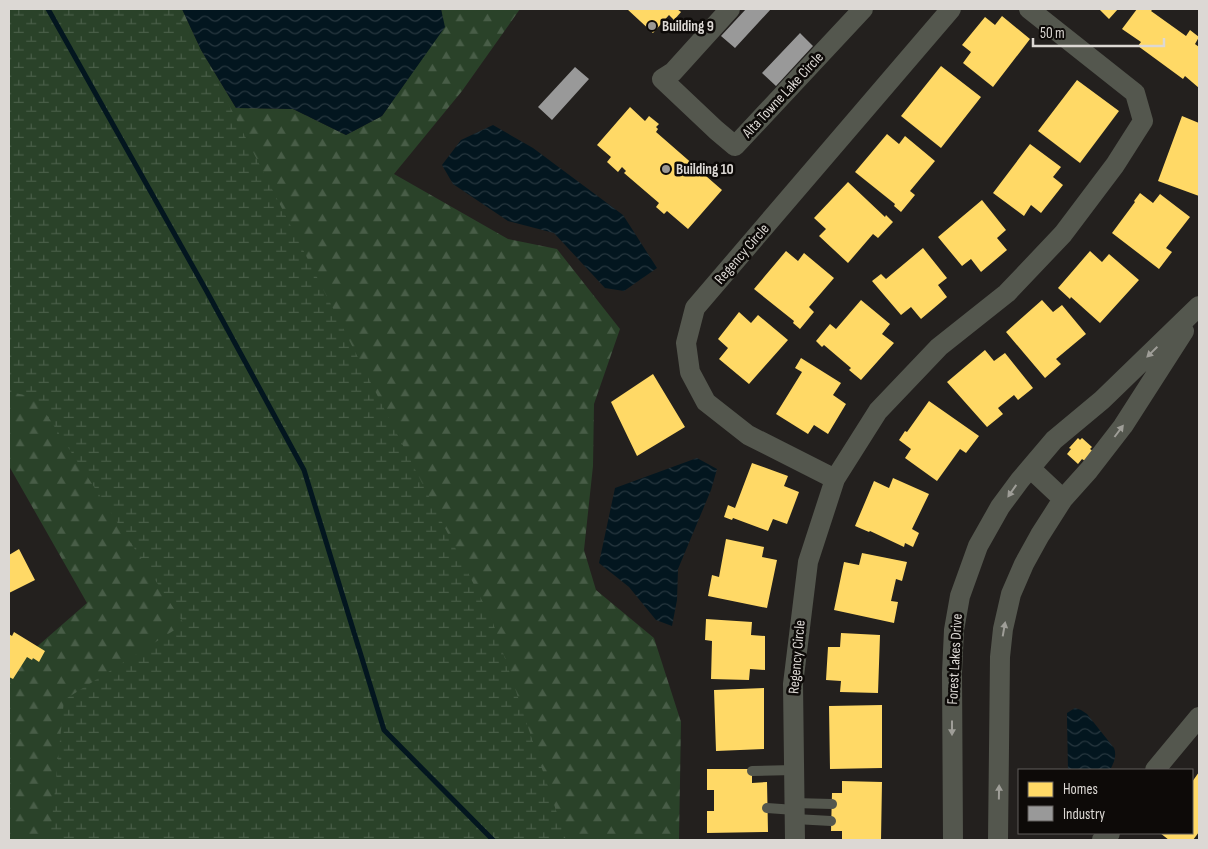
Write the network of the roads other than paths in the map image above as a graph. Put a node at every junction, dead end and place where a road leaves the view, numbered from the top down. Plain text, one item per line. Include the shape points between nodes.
1 (730, 9) edge
2 (863, 9) edge
3 (951, 9) edge
4 (1029, 9) edge
5 (1199, 307) edge
6 (1030, 468) junction
7 (835, 479) junction
8 (1063, 499) junction
9 (1199, 717) edge
10 (1155, 769) edge
11 (794, 770) junction
12 (752, 772) dead end
13 (832, 804) dead end
14 (767, 808) dead end
15 (795, 811) junction
16 (831, 821) dead end
17 (795, 840) edge
18 (953, 840) edge
19 (998, 840) edge

1 - 2 street, Alta Towne Lake Circle via 673,72 662,79 735,146
3 - 7 street, Regency Circle via 696,308 686,343 690,372 706,402 748,435
4 - 7 street, Regency Circle via 1135,93 1143,121 1115,165 1063,234 1007,293 939,347 878,410
5 -> 6 street, Forest Lakes Drive via 1102,400 1054,440
8 -> 5 street, Forest Lakes Drive via 1123,426
6 - 8 street
6 -> 18 street, Forest Lakes Drive via 1000,507 978,546 960,596 952,673
7 - 11 street, Regency Circle via 808,562 793,684
19 -> 8 street, Forest Lakes Drive via 1003,629 1011,594 1024,564
9 - 10 street
11 - 12 lane
11 - 15 street, Regency Circle
13 - 15 lane
14 - 15 lane
15 - 16 lane
15 - 17 street, Regency Circle

